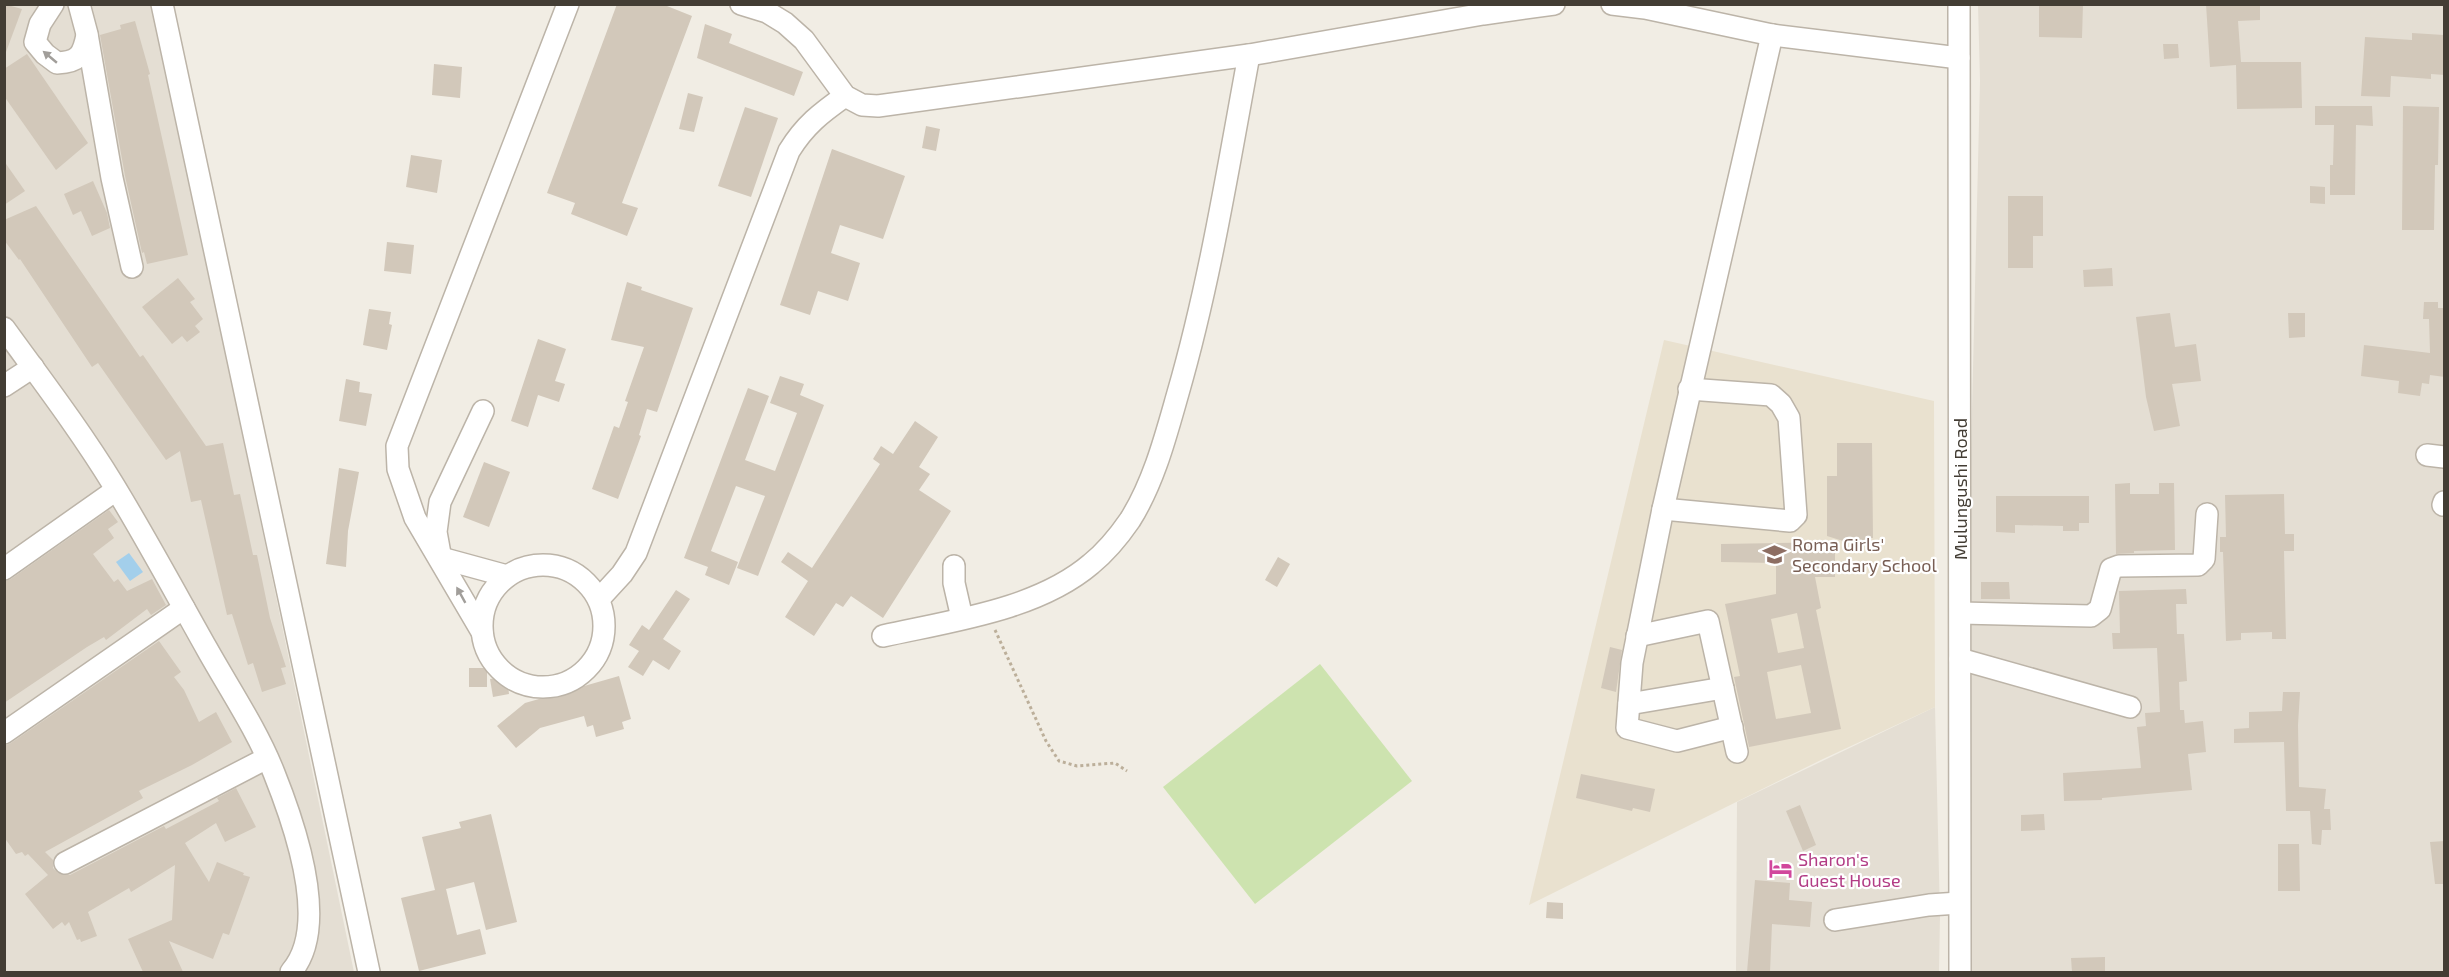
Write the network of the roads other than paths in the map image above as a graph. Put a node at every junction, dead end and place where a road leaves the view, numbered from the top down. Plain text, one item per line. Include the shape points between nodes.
1 (52, 4) edge
2 (79, 4) edge
3 (162, 4) edge
4 (568, 4) edge
5 (741, 4) edge
6 (1554, 4) edge
7 (1612, 4) edge
8 (1959, 4) edge
9 (1531, 5) edge
10 (87, 34) junction
11 (1772, 35) junction
12 (1249, 55) junction
13 (1959, 58) junction
14 (845, 96) junction
15 (132, 267) dead end
16 (4, 327) edge
17 (33, 368) junction
18 (4, 386) edge
19 (1689, 389) junction
20 (483, 411) dead end
21 (116, 490) junction
22 (1663, 509) junction
23 (2207, 514) dead end
24 (441, 558) junction
25 (954, 566) dead end
26 (4, 569) edge
27 (507, 576) junction
28 (599, 599) junction
29 (184, 608) junction
30 (1961, 613) junction
31 (962, 618) junction
32 (482, 632) junction
33 (883, 636) dead end
34 (1637, 636) junction
35 (1960, 659) junction
36 (1723, 688) junction
37 (1629, 704) junction
38 (2130, 707) dead end
39 (1732, 727) junction
40 (4, 733) edge
41 (1737, 752) dead end
42 (267, 758) junction
43 (65, 863) dead end
44 (1959, 903) junction
45 (1835, 920) dead end
46 (291, 972) edge
47 (369, 972) edge
48 (1960, 972) edge

10 -> 1 street via 83,53 76,61 57,63 45,54 36,42 40,24
2 - 10 street
3 - 47 street
4 - 24 street via 397,446 404,489 416,518
5 - 14 street via 785,23 804,40
6 - 9 street
7 - 11 street
8 - 13 street, Mulungushi Road
9 - 12 street
10 - 15 street
11 - 13 street
11 - 19 street
12 - 14 street via 878,106 862,105
12 - 31 street via 1194,336 1170,423 1131,518 1112,545 1066,580 1031,598
13 - 30 street, Mulungushi Road
14 - 28 street via 801,131 789,151 636,553
16 - 17 street
17 - 18 street
17 - 21 street
19 - 22 street
19 - 22 street via 1772,395 1781,404 1789,418 1796,515 1790,521
20 - 24 street via 440,502 436,532
21 - 26 street
21 - 29 street
22 - 34 street
23 - 30 street via 2204,559 2198,565 2111,569 2100,609 2091,616
24 - 27 street
32 -> 24 street
25 - 31 street
27 - 28 street via 526,567 548,564 568,570 586,582
27 - 32 street via 492,591 483,611
28 - 32 street via 604,638 598,656 570,682 551,688 531,687 498,668 487,651
29 - 40 street
29 - 42 street
30 - 35 street, Mulungushi Road
31 - 33 street
34 - 36 street via 1708,621
34 - 37 street
35 - 38 street
35 - 44 street, Mulungushi Road
36 - 37 street
36 - 39 street
37 - 39 street via 1627,728 1677,741
39 - 41 street
42 - 43 street
42 - 46 street via 292,823 308,897 307,937 303,954
44 - 45 street
44 - 48 street, Mulungushi Road

